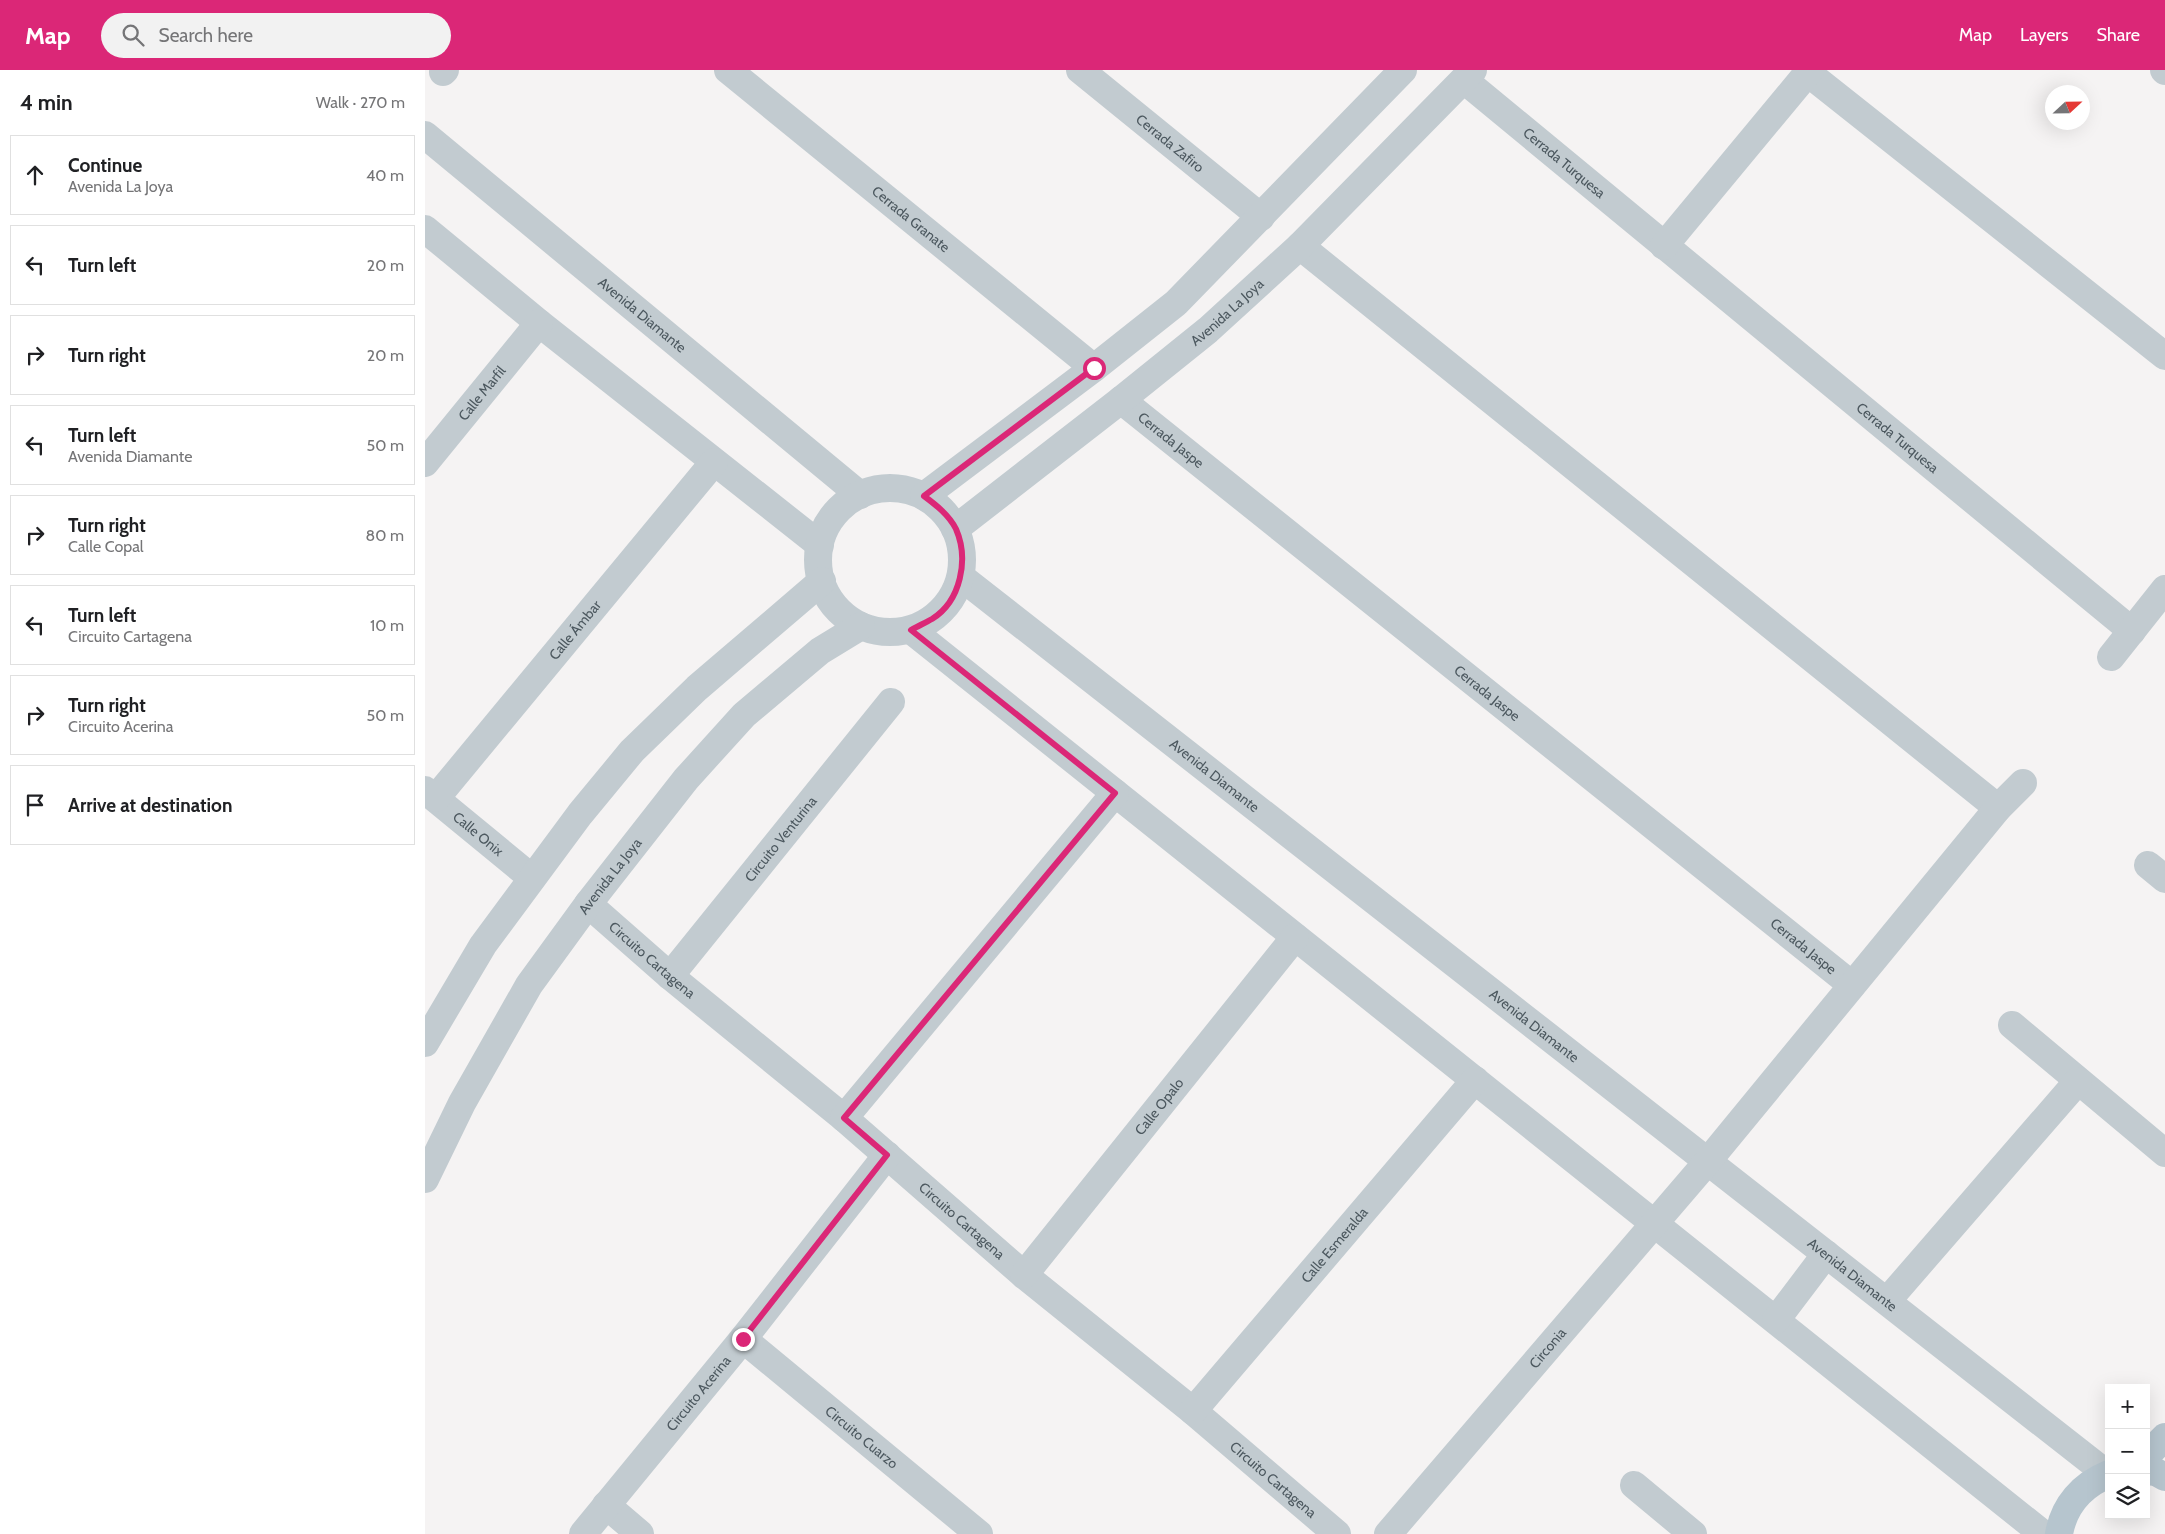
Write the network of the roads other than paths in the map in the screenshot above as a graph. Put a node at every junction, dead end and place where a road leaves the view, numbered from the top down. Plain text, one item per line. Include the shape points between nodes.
1 (728, 70) edge
2 (1080, 70) edge
3 (1403, 70) edge
4 (1809, 71) edge
5 (1469, 75) edge
6 (425, 135) edge
7 (1261, 217) junction
8 (425, 229) edge
9 (1300, 246) junction
10 (1665, 246) junction
11 (539, 323) junction
12 (2165, 356) edge
13 (1094, 368) junction
14 (1121, 400) junction
15 (714, 462) junction
16 (425, 463) edge
17 (860, 495) junction
18 (924, 496) junction
19 (955, 529) junction
20 (820, 545) junction
21 (961, 577) junction
22 (822, 581) junction
23 (2165, 589) edge
24 (861, 626) junction
25 (911, 630) junction
26 (2132, 631) junction
27 (2111, 657) dead end
28 (891, 702) dead end
29 (2023, 783) dead end
30 (1115, 793) junction
31 (430, 794) edge
32 (1999, 808) junction
33 (532, 878) junction
34 (588, 904) junction
35 (1295, 937) junction
36 (670, 976) junction
37 (1852, 985) junction
38 (2012, 1026) dead end
39 (425, 1043) edge
40 (1475, 1080) junction
41 (2078, 1081) junction
42 (844, 1118) junction
43 (2165, 1153) edge
44 (887, 1155) junction
45 (1708, 1161) junction
46 (425, 1179) edge
47 (1655, 1224) junction
48 (1826, 1254) junction
49 (1024, 1275) junction
50 (1887, 1301) junction
51 (1776, 1320) junction
52 (743, 1339) junction
53 (1193, 1411) junction
54 (2165, 1438) edge
55 (2150, 1452) edge
56 (2150, 1471) edge
57 (2105, 1472) edge
58 (2105, 1476) edge
59 (2165, 1477) edge
60 (1634, 1485) dead end
61 (606, 1505) junction
62 (583, 1534) edge
63 (640, 1534) edge
64 (979, 1534) edge
65 (1337, 1534) edge
66 (1388, 1534) edge
67 (1693, 1534) edge
68 (2043, 1534) edge
69 (2059, 1534) edge

1 - 13 street, Cerrada Granate
2 - 7 street, Cerrada Zafiro
3 - 7 street
4 - 10 street
4 - 12 street
5 - 9 street, Avenida La Joya
5 - 10 street, Cerrada Turquesa
6 - 17 street, Avenida Diamante
7 - 13 street via 1176,303
8 - 11 street
9 - 14 street, Avenida La Joya via 1207,330
9 - 32 street
10 - 26 street, Cerrada Turquesa
11 - 15 street
11 - 16 street, Calle Marfil
13 - 18 street
14 - 19 street, Avenida La Joya
14 - 37 street, Cerrada Jaspe
15 - 20 street
15 - 31 street, Calle Ámbar
17 - 18 street via 881,489 903,489
17 - 20 street via 842,507 828,525
18 - 19 street via 942,510
19 - 21 street via 963,552
20 - 22 street
21 - 25 street via 951,600 933,619
21 - 45 street, Avenida Diamante
22 - 24 street via 830,600 844,616
22 - 33 street via 697,688 632,750
23 - 26 street
24 - 25 street via 886,633
24 - 34 street, Avenida La Joya via 820,651 744,715 686,779
25 - 30 street
26 - 27 street
28 - 36 street, Circuito Venturina
29 - 32 street
30 - 35 street
30 - 42 street
31 - 33 street, Calle Onix
32 - 37 street
33 - 39 street via 483,945
34 - 36 street, Circuito Cartagena
34 - 46 street, Avenida La Joya via 529,985 462,1102
35 - 40 street
35 - 49 street, Calle Opalo
36 - 42 street, Circuito Cartagena
37 - 45 street
38 - 41 street
40 - 47 street
40 - 53 street, Calle Esmeralda
41 - 43 street
41 - 50 street
42 - 44 street, Circuito Cartagena
44 - 49 street, Circuito Cartagena
44 - 52 street, Circuito Acerina
45 - 47 street, Circonia
45 - 48 street, Avenida Diamante
47 - 51 street
47 - 66 street, Circonia
48 - 50 street, Avenida Diamante
48 - 51 street
49 - 53 street, Circuito Cartagena
50 - 57 street, Avenida Diamante
51 - 68 street
52 - 61 street, Circuito Acerina
52 - 64 street, Circuito Cuarzo
53 - 65 street, Circuito Cartagena
54 - 55 main road
56 - 59 main road
58 - 69 main road via 2087,1485 2071,1502
60 - 67 street
61 - 62 street, Circuito Acerina
61 - 63 street

